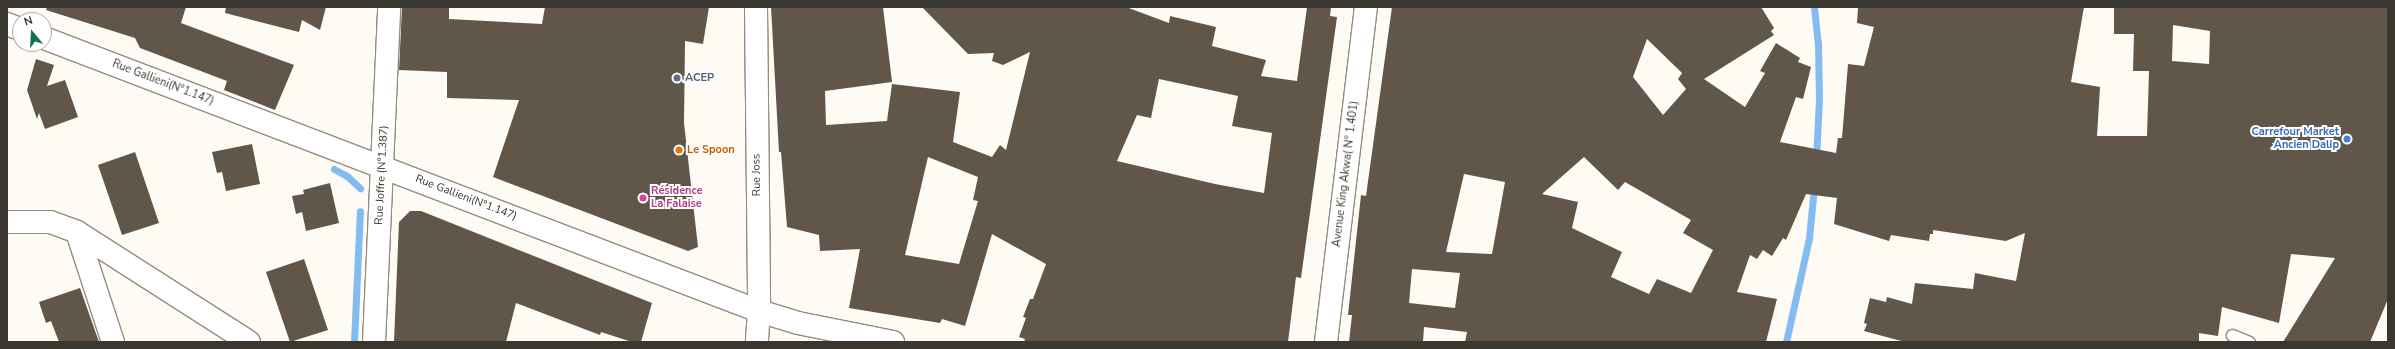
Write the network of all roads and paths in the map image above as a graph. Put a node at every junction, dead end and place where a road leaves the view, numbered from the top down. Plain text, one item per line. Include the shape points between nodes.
1 (389, 7) edge
2 (756, 7) edge
3 (1366, 7) edge
4 (52, 41) edge
5 (382, 166) junction
6 (7, 222) edge
7 (77, 232) junction
8 (759, 311) junction
9 (2232, 335) dead end
10 (113, 342) edge
11 (249, 342) edge
12 (374, 342) edge
13 (757, 342) edge
14 (893, 342) edge
15 (1326, 342) edge
16 (2249, 342) edge

1 - 5 street, Rue Joffre (N°1.387)
2 - 8 street, Rue Joss
3 - 15 street, Avenue King Akwa( N° 1.401)
4 - 5 street, Rue Gallieni(N°1.147)
5 - 8 street, Rue Gallieni(N°1.147)
5 - 12 street, Rue Joffre (N°1.387)
6 - 7 street via 50,222
7 - 10 street
7 - 11 street
8 - 13 street, Rue Joss
8 - 14 street, Rue Gallieni(N°1.147) via 798,323
9 - 16 lane

